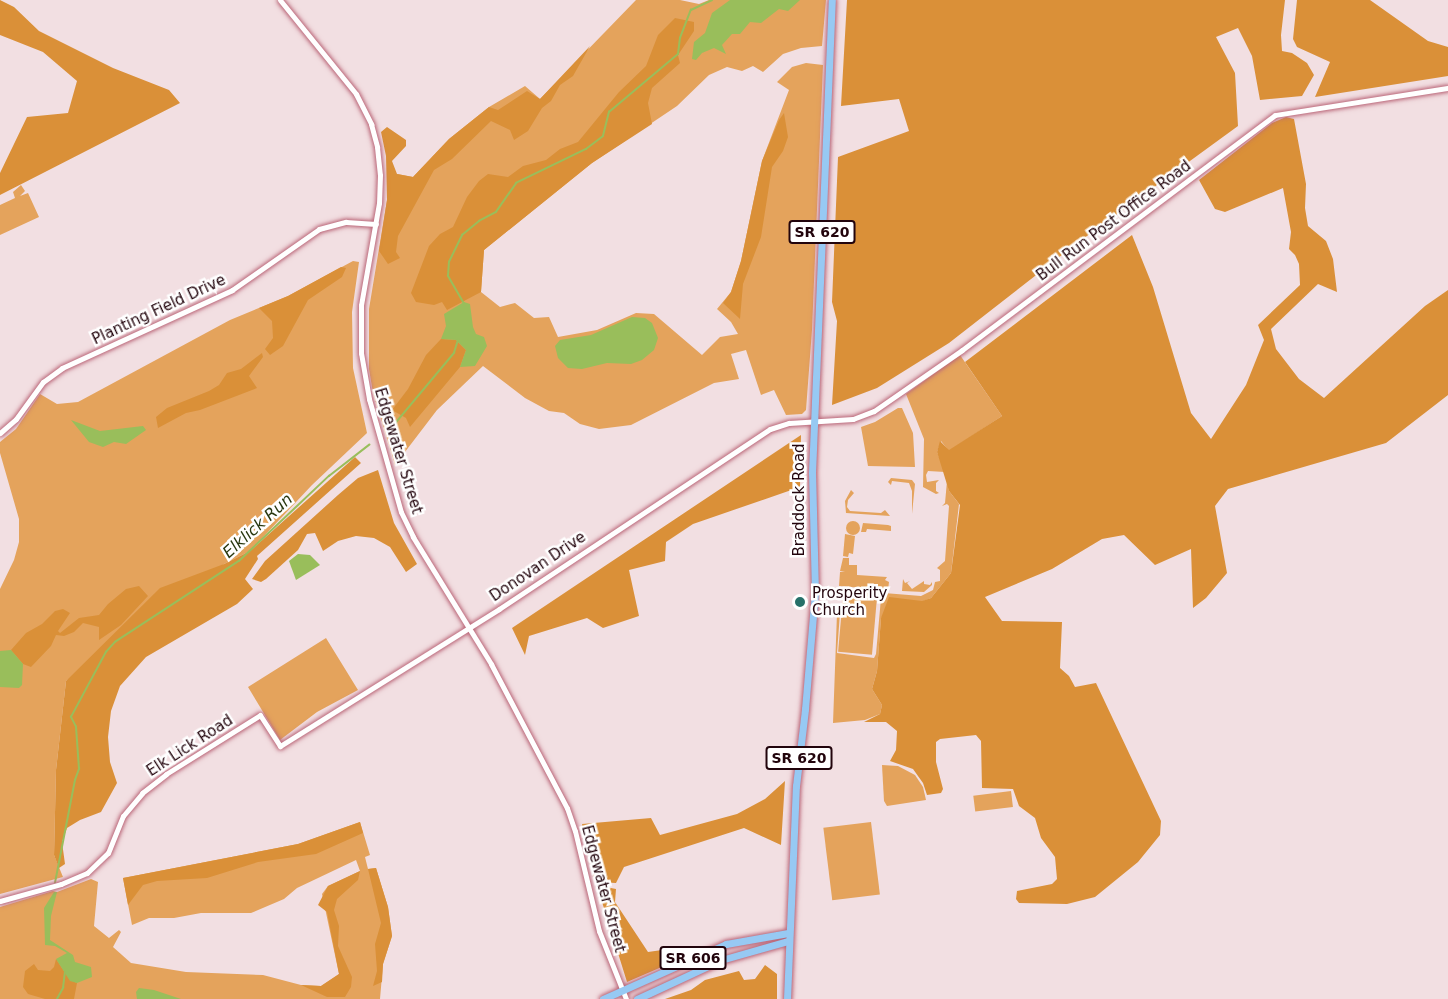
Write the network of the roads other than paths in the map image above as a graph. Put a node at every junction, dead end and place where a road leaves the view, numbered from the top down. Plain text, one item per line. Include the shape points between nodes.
1 (280, 0) edge
2 (832, 0) edge
3 (1448, 88) edge
4 (376, 224) junction
5 (814, 422) junction
6 (0, 433) edge
7 (469, 627) junction
8 (260, 715) joint
9 (0, 901) edge
10 (788, 937) junction
11 (622, 990) junction
12 (603, 999) edge
13 (626, 999) edge
14 (637, 999) edge
15 (787, 999) edge

1 - 4 street, Edgewater Street via 348,83 367,115 380,175
2 - 5 main road, Braddock Road / SR 620
3 - 5 street, Bull Run Post Office Road via 1275,115 888,402 853,419
4 - 6 street, Planting Field Drive via 346,222 319,229 232,290 62,368 43,382 16,419
4 - 7 street, Edgewater Street via 361,305 361,354 367,392 404,519
5 - 7 street, Donovan Drive via 788,423 770,429
5 - 10 main road, Braddock Road / SR 620 via 811,490 815,593 796,786
7 - 8 street, Donovan Drive via 280,746
7 - 11 street, Edgewater Street via 567,808 599,931
8 - 9 street, Elk Lick Road via 142,793 123,816 113,844 87,873 61,885
10 - 11 main road, SR 606 via 726,944
10 - 14 main road, SR 606 via 721,960
10 - 15 main road, Braddock Road / SR 620
11 - 12 main road, SR 606
11 - 13 street, Edgewater Street

